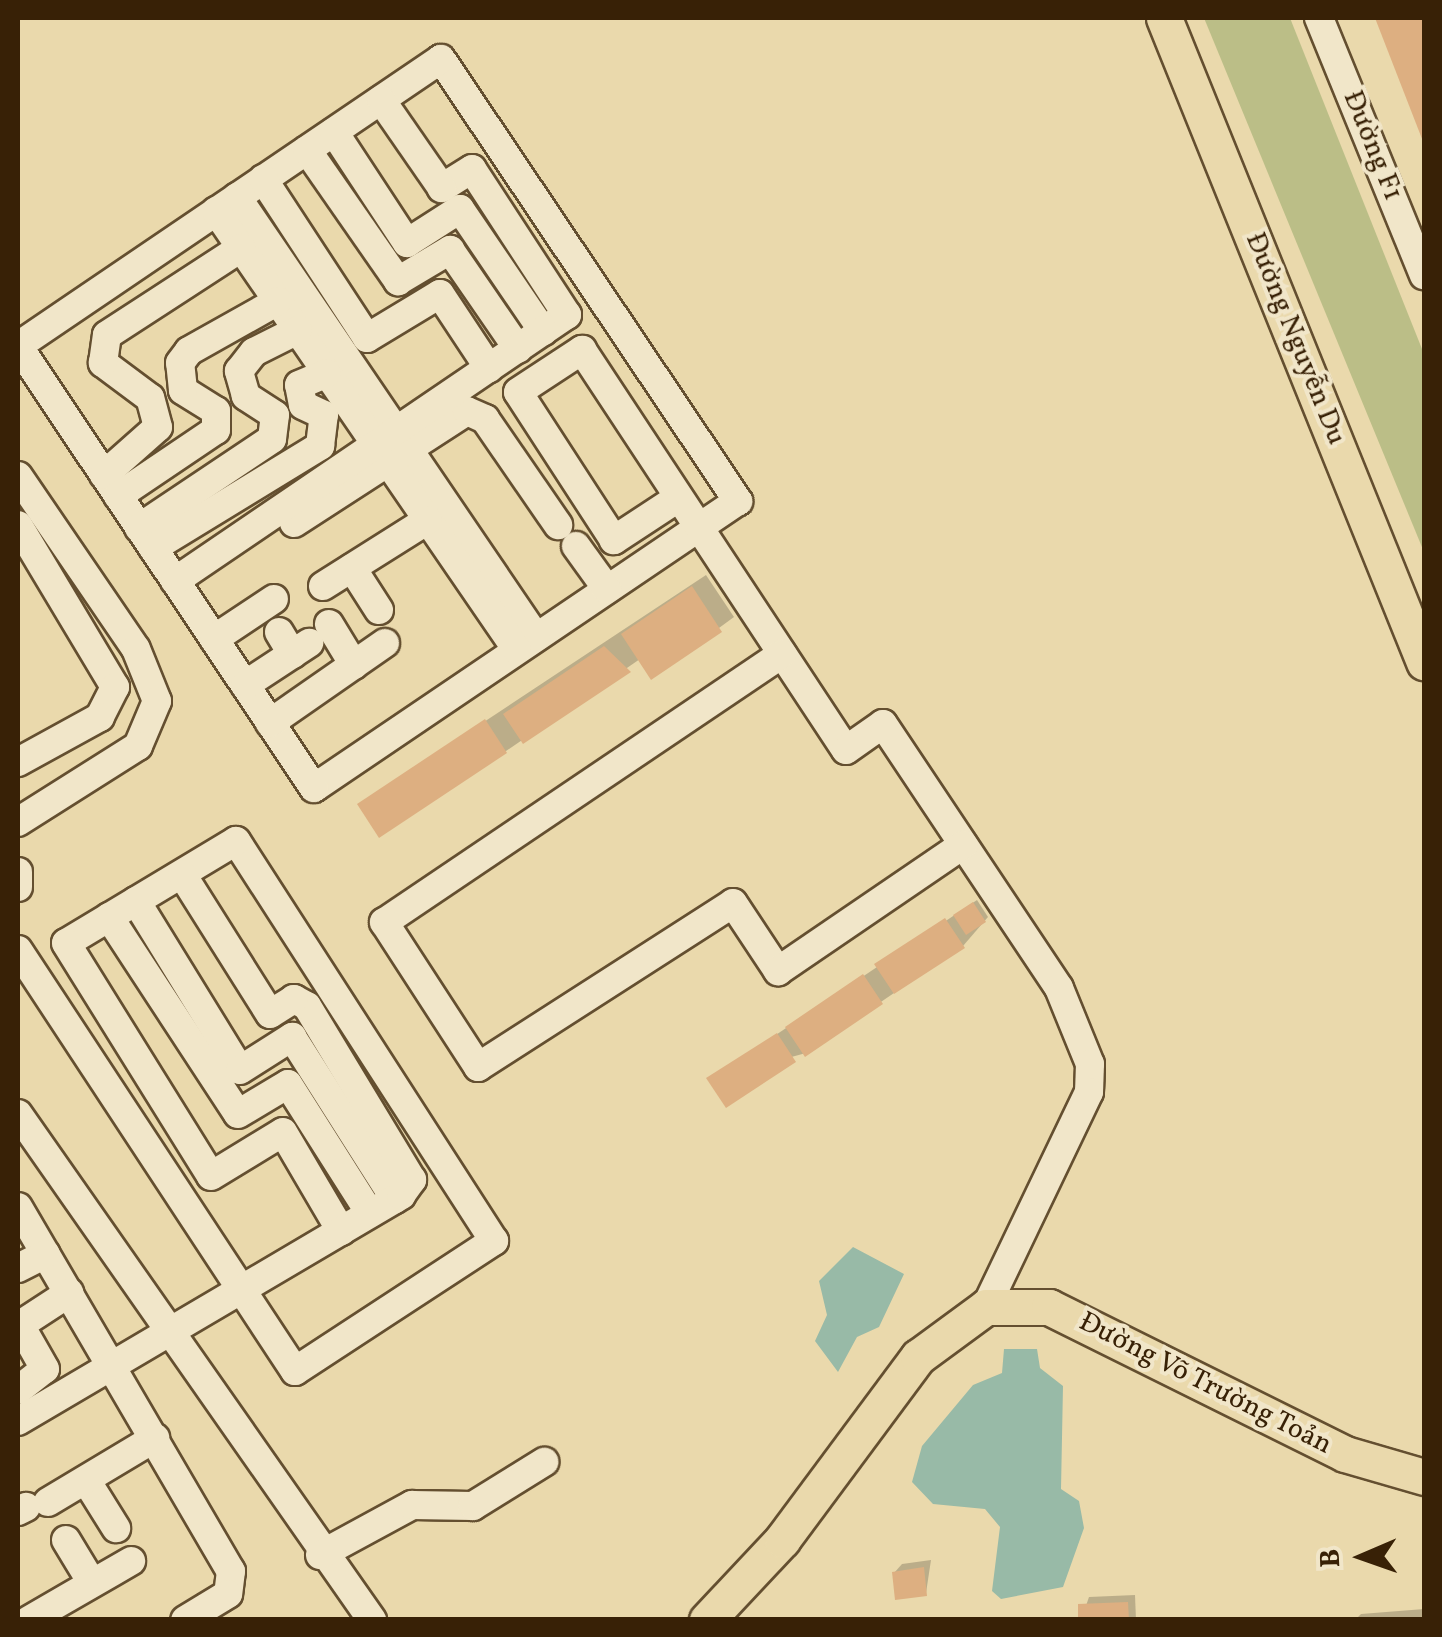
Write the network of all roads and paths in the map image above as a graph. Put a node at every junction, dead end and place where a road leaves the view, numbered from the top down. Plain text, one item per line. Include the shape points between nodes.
1 (1164, 18) edge
2 (1319, 18) edge
3 (381, 100) junction
4 (334, 132) junction
5 (307, 150) junction
6 (263, 179) junction
7 (227, 204) junction
8 (241, 248) junction
9 (1424, 276) edge
10 (278, 302) junction
11 (298, 330) junction
12 (542, 332) junction
13 (518, 349) junction
14 (489, 368) junction
15 (327, 372) junction
16 (392, 447) junction
17 (18, 476) edge
18 (111, 486) junction
19 (678, 498) junction
20 (428, 520) junction
21 (18, 525) edge
22 (697, 528) junction
23 (146, 538) junction
24 (352, 568) junction
25 (323, 586) dead end
26 (179, 588) junction
27 (608, 589) junction
28 (260, 598) dead end
29 (1414, 604) edge
30 (379, 610) dead end
31 (214, 639) junction
32 (385, 644) dead end
33 (527, 644) junction
34 (782, 654) junction
35 (1424, 662) edge
36 (354, 665) junction
37 (245, 686) junction
38 (270, 722) junction
39 (18, 762) edge
40 (18, 822) edge
41 (963, 844) junction
42 (18, 872) edge
43 (182, 874) junction
44 (18, 886) edge
45 (136, 901) junction
46 (108, 917) junction
47 (18, 950) edge
48 (18, 1114) edge
49 (383, 1206) junction
50 (18, 1207) edge
51 (341, 1230) junction
52 (46, 1254) junction
53 (18, 1268) edge
54 (241, 1290) junction
55 (69, 1294) junction
56 (986, 1307) junction
57 (167, 1334) junction
58 (114, 1368) junction
59 (18, 1390) edge
60 (18, 1420) edge
61 (155, 1438) junction
62 (18, 1439) edge
63 (544, 1462) dead end
64 (1424, 1476) edge
65 (86, 1480) junction
66 (30, 1507) edge
67 (116, 1528) dead end
68 (66, 1540) dead end
69 (320, 1555) junction
70 (131, 1561) dead end
71 (92, 1583) junction
72 (29, 1620) edge
73 (185, 1620) edge
74 (372, 1620) edge
75 (707, 1620) edge

1 - 29 main road, Đường Nguyễn Du
2 - 9 street, Đường F1
3 - 4 street
3 - 12 street via 442,188 472,169 567,315
3 - 22 street via 441,58 738,501
4 - 5 street
4 - 12 street via 407,242 460,208
5 - 6 street
5 - 13 street via 398,281 450,250
6 - 7 street
6 - 14 street via 367,338 440,294
7 - 8 street
7 - 16 street
7 - 18 street via 18,346
8 - 10 street
8 - 18 street via 107,335 104,363 150,398 158,427
10 - 11 street
10 - 18 street via 189,351 180,363 184,390 216,411 216,430
11 - 15 street
11 - 23 street via 254,352 239,371 246,396 275,415 272,438
12 - 13 street
13 - 14 street
14 - 16 street
15 - 16 street
15 - 23 street via 299,386 303,405 324,415 320,446
16 - 20 street
16 - 26 street
16 - 27 street via 476,412
16 - 33 street
17 - 40 street via 136,649 157,701 138,746
18 - 23 street
19 - 19 street via 582,350 518,392 614,540
19 - 22 street
20 - 24 street
20 - 33 street
21 - 39 street via 115,687 100,717
22 - 27 street
22 - 34 street
23 - 26 street
24 - 25 street
24 - 30 street
26 - 31 street
27 - 33 street
28 - 31 street
29 - 35 main road, Đường Nguyễn Du
31 - 37 street
32 - 36 street
33 - 38 street via 314,788
34 - 41 street via 846,750 883,724
34 - 41 street via 384,922 478,1067 733,903 778,971
36 - 37 street via 302,638
36 - 38 street
37 - 38 street
41 - 56 street via 1059,988 1090,1064 1089,1092
42 - 44 street
43 - 45 street
43 - 49 street via 270,1014 294,998 307,1006 408,1167 412,1180
43 - 54 street via 236,841 494,1241 295,1371
45 - 46 street
45 - 49 street via 240,1070 292,1037
46 - 49 street via 238,1114 288,1084
46 - 51 street via 66,942 210,1176 283,1132
47 - 54 street
48 - 57 street
49 - 51 street
50 - 52 street
51 - 54 street
52 - 53 street
52 - 55 street
54 - 57 street
55 - 58 street
55 - 59 street via 20,1325 45,1368
56 - 64 main road, Đường Võ Trường Toản via 1050,1308 1345,1454
56 - 75 main road via 918,1356 782,1540
57 - 58 street
57 - 69 street
58 - 60 street
58 - 61 street
58 - 62 street via 109,1384
61 - 65 street
61 - 73 street via 231,1571 228,1594
63 - 69 street via 473,1506 412,1506
65 - 66 street
65 - 67 street
68 - 71 street
69 - 74 street
70 - 71 street
71 - 72 street

